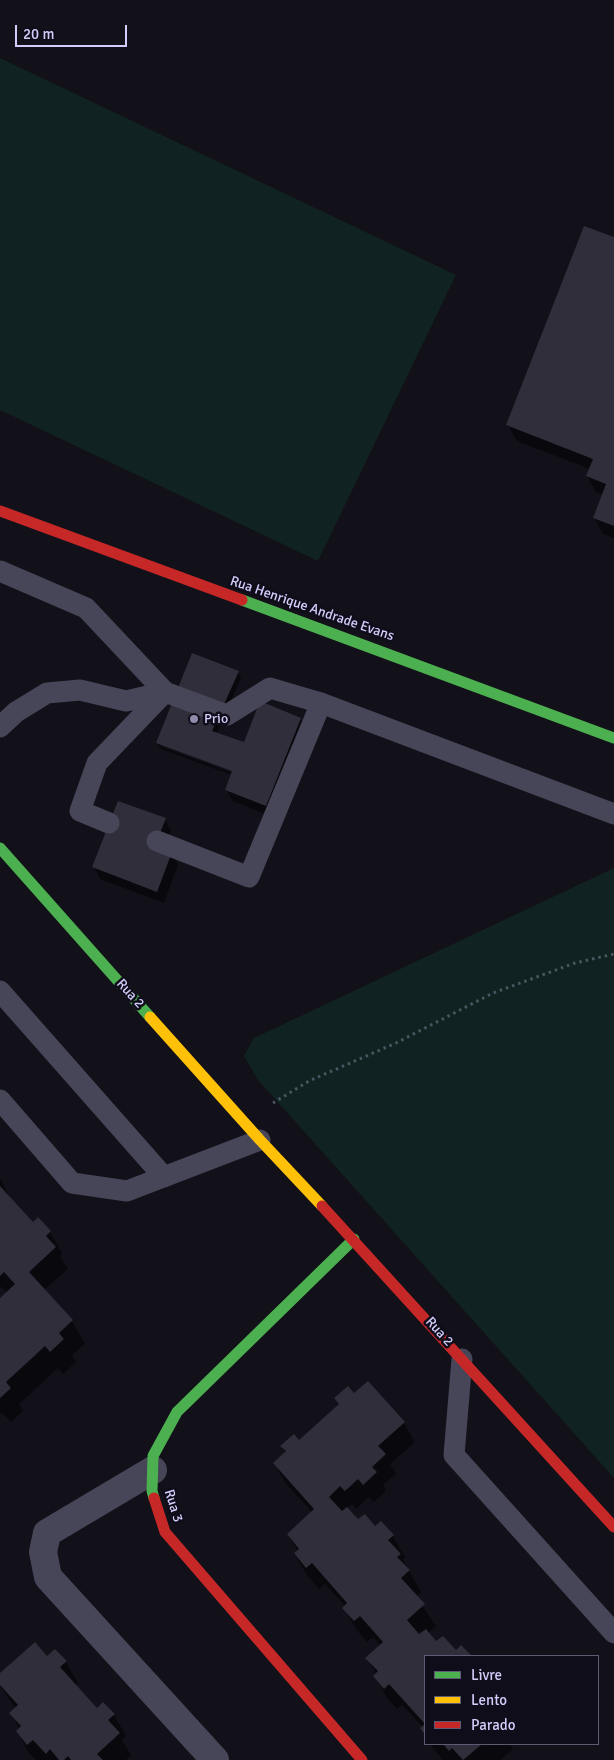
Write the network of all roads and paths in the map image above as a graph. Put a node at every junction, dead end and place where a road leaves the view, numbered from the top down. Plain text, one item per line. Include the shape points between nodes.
1 (0, 511) edge
2 (0, 571) edge
3 (165, 692) junction
4 (321, 703) junction
5 (0, 728) edge
6 (614, 738) edge
7 (614, 814) edge
8 (109, 822) dead end
9 (157, 841) dead end
10 (0, 848) edge
11 (614, 954) edge
12 (0, 991) edge
13 (0, 1100) edge
14 (272, 1103) dead end
15 (260, 1140) junction
16 (164, 1177) junction
17 (354, 1239) junction
18 (462, 1358) junction
19 (153, 1470) junction
20 (614, 1527) edge
21 (614, 1633) edge
22 (215, 1760) edge
23 (362, 1760) edge

1 - 6 street, Rua Henrique Andrade Evans
2 - 3 lane via 86,608
3 - 4 lane via 227,714 270,688
3 - 5 lane via 126,701 80,690 47,693 16,712
3 - 8 lane via 97,763 80,811
4 - 7 lane
4 - 9 lane via 249,877
10 - 15 street, Rua 2
11 - 14 path via 575,963 493,993 396,1043 309,1081
12 - 16 lane
13 - 16 lane via 72,1182 127,1191
15 - 16 lane
15 - 17 street, Rua 2
17 - 18 street, Rua 2
17 - 19 street, Rua 3 via 177,1412 153,1456
18 - 20 street, Rua 2
18 - 21 lane via 454,1455
19 - 22 street via 47,1533 43,1552 48,1577
19 - 23 street, Rua 3 via 152,1491 165,1532

